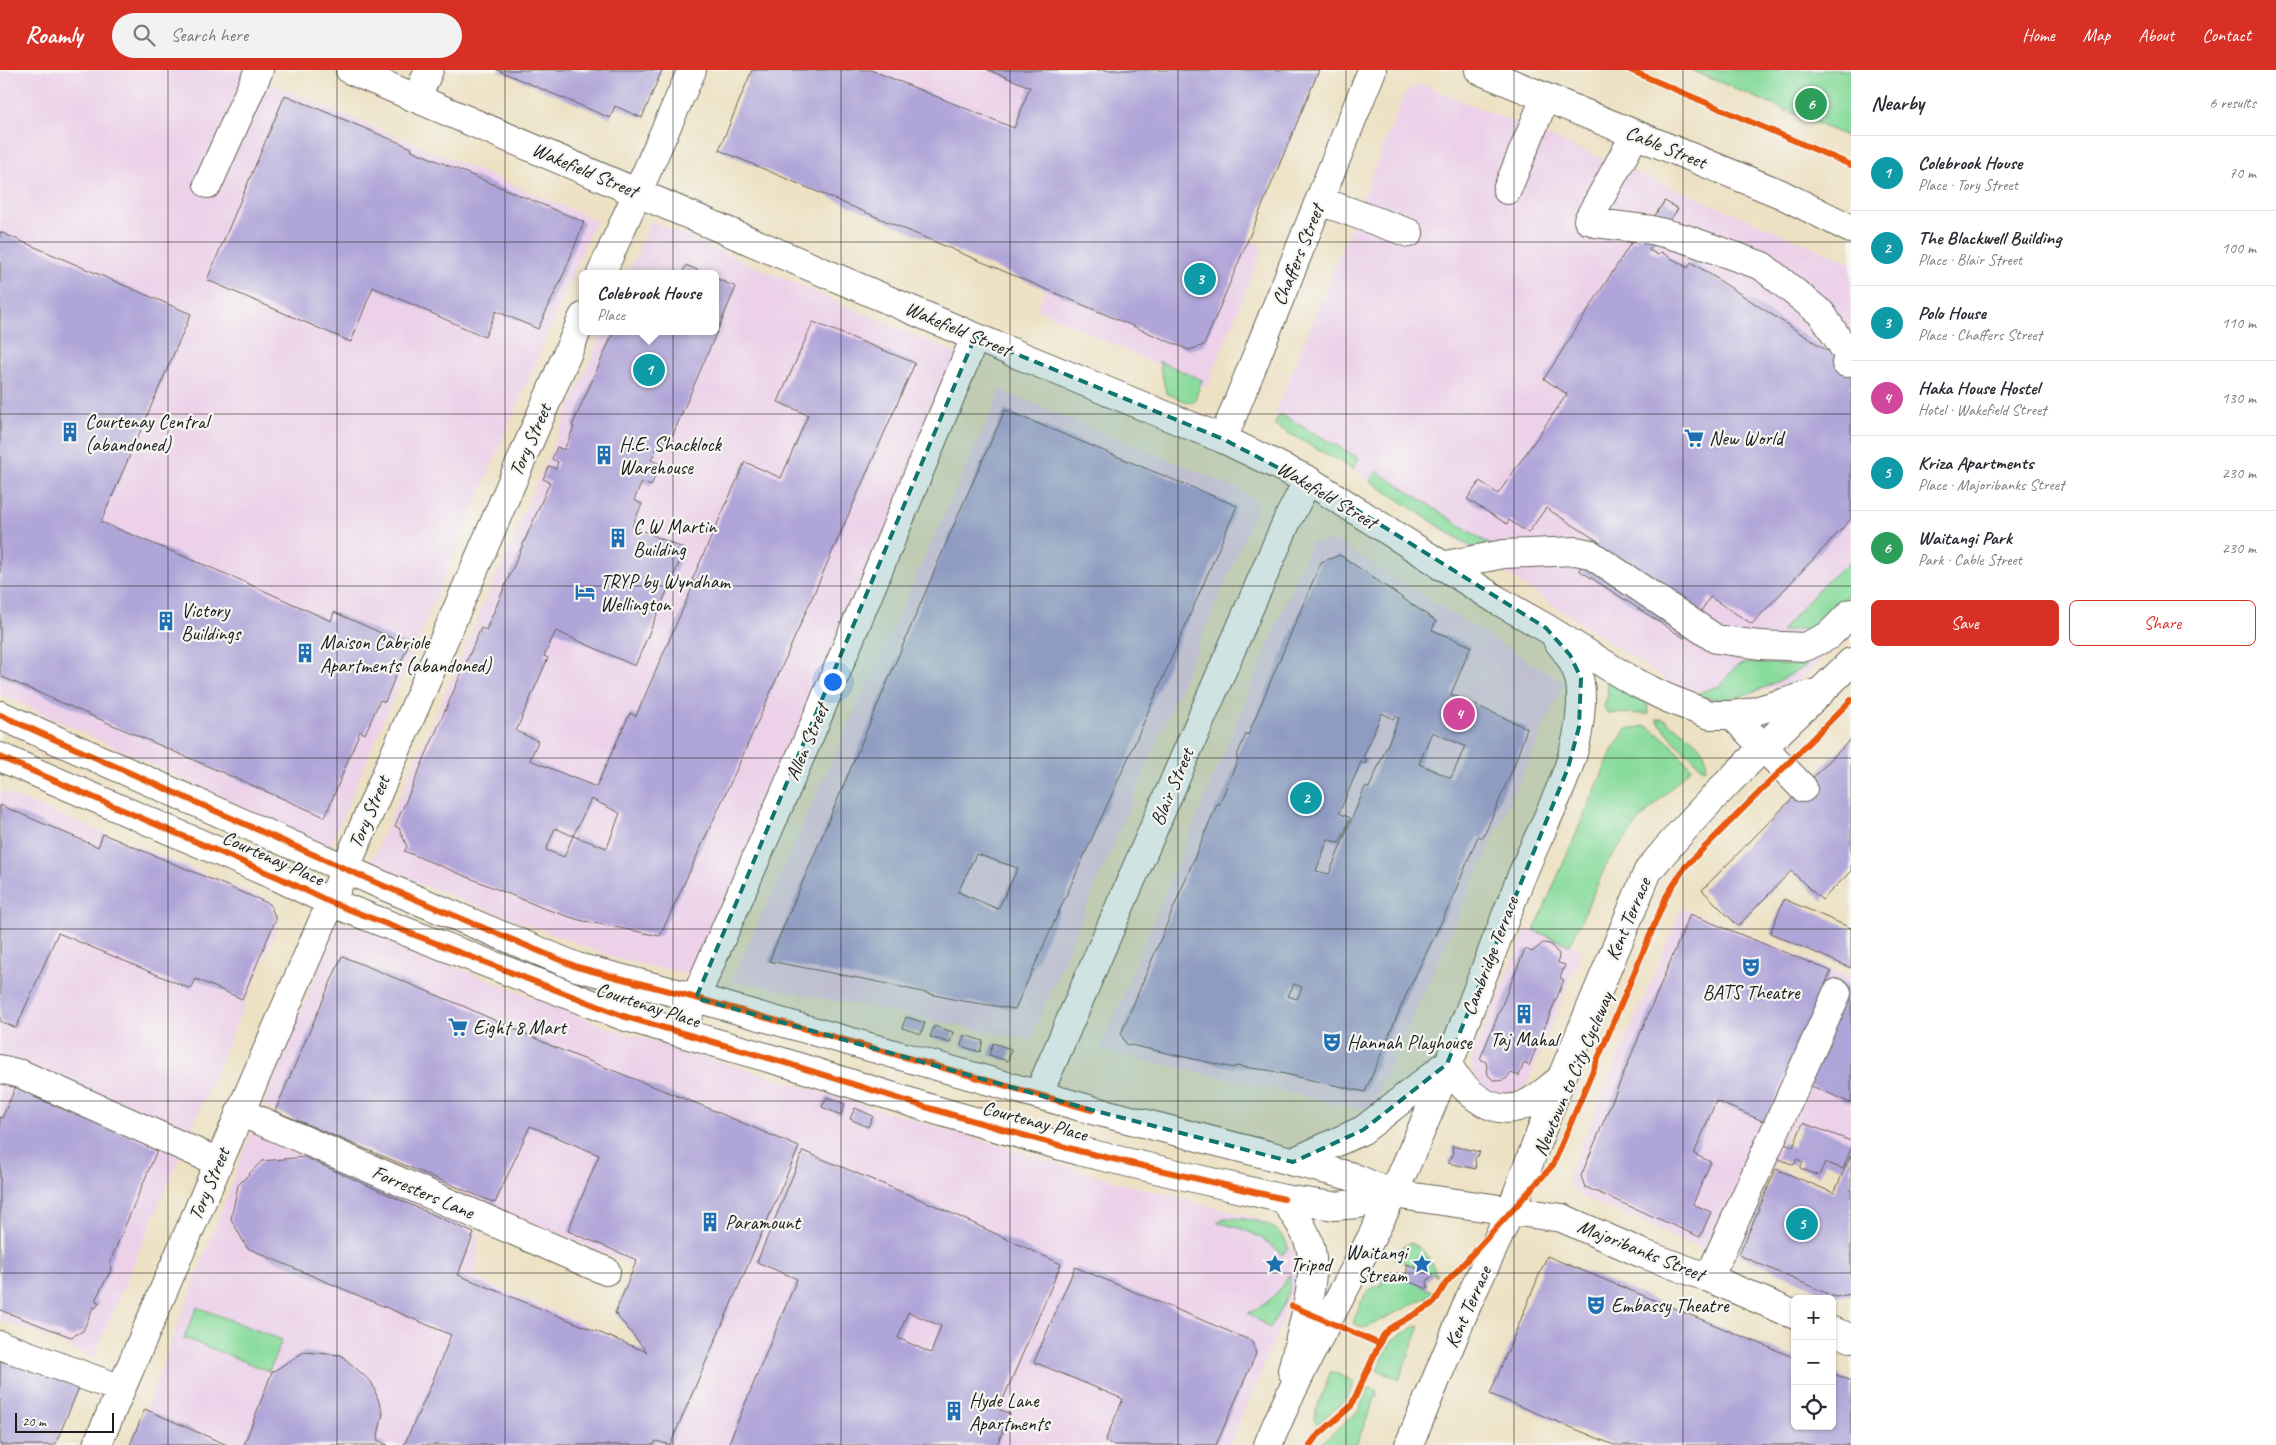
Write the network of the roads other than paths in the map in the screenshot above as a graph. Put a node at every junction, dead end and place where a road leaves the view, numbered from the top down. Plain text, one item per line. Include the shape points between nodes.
1 (259, 70) edge
2 (350, 70) edge
3 (429, 70) edge
4 (692, 70) edge
5 (1372, 70) edge
6 (1478, 70) edge
7 (417, 98) junction
8 (1545, 98) junction
9 (1635, 135) junction
10 (208, 184) dead end
11 (1507, 190) dead end
12 (636, 192) junction
13 (1320, 201) junction
14 (1851, 229) edge
15 (1409, 233) dead end
16 (603, 270) edge
17 (579, 326) edge
18 (975, 337) junction
19 (1846, 363) dead end
20 (1223, 439) junction
21 (1308, 480) junction
22 (1441, 566) junction
23 (1851, 612) edge
24 (1546, 628) junction
25 (1851, 662) edge
26 (1820, 692) junction
27 (0, 715) edge
28 (1732, 715) junction
29 (1764, 748) junction
30 (0, 757) edge
31 (1803, 788) dead end
32 (345, 868) junction
33 (330, 902) junction
34 (1838, 993) dead end
35 (696, 998) junction
36 (678, 1033) junction
37 (1447, 1064) junction
38 (0, 1069) edge
39 (1561, 1079) junction
40 (1038, 1095) junction
41 (240, 1112) junction
42 (1207, 1139) junction
43 (218, 1162) junction
44 (1293, 1162) junction
45 (1198, 1179) junction
46 (1393, 1194) junction
47 (1284, 1199) junction
48 (1511, 1210) junction
49 (606, 1271) dead end
50 (1709, 1278) junction
51 (1791, 1313) edge
52 (1836, 1332) edge
53 (1851, 1338) edge
54 (0, 1345) edge
55 (121, 1389) junction
56 (1284, 1407) junction
57 (97, 1445) edge
58 (1268, 1445) edge
59 (1409, 1445) edge

1 - 10 street
2 - 7 street, Wakefield Street
3 - 7 street
4 - 12 street
5 - 13 street, Chaffers Street
6 - 8 street, Cable Street
7 - 12 street, Wakefield Street
8 - 9 street, Cable Street
8 - 11 street
9 - 14 street, Cable Street via 1781,194
9 - 19 street via 1592,221 1684,238 1762,266 1822,314 1849,356
12 - 16 street
12 - 18 street, Wakefield Street
13 - 15 street
13 - 20 street, Chaffers Street
17 - 32 street, Tory Street
18 - 20 street, Wakefield Street
18 - 35 street, Allen Street via 818,716
20 - 21 street, Wakefield Street
21 - 22 street, Wakefield Street
21 - 40 street, Blair Street via 1279,539
22 - 23 street via 1504,554 1576,551 1590,554 1716,638 1760,645 1804,647 1828,636
22 - 24 street, Wakefield Street
24 - 28 street, Wakefield Street via 1649,689 1710,715
24 - 37 street, Cambridge Terrace via 1570,655 1581,678 1579,727 1568,768 1523,871
25 - 26 street, Kent Terrace
26 - 28 street, Wakefield Street
26 - 29 street, Kent Terrace
27 - 32 street, Courtenay Place
28 - 29 street
29 - 31 street
29 - 39 street, Kent Terrace via 1648,871
30 - 33 street, Courtenay Place
32 - 33 street, Tory Street
32 - 35 street, Courtenay Place via 577,967
33 - 36 street, Courtenay Place via 618,1014
33 - 41 street, Tory Street
34 - 50 street
35 - 36 street, Allen Street
35 - 40 street, Courtenay Place
36 - 45 street, Courtenay Place via 1079,1151
37 - 39 street via 1457,1081 1470,1093 1496,1107 1513,1108 1527,1104
37 - 44 street via 1363,1130
37 - 46 street, Cambridge Terrace
38 - 43 street via 21,1074
39 - 48 street, Kent Terrace
40 - 42 street, Courtenay Place
41 - 43 street, Tory Street
41 - 49 street, Forresters Lane
42 - 44 street, Courtenay Place
42 - 45 street
43 - 55 street, Tory Street
44 - 46 street, Courtenay Place via 1357,1178
45 - 47 street, Courtenay Place
46 - 47 street, Courtenay Place via 1358,1204 1334,1206
46 - 48 street, Courtenay Place
46 - 56 street, Cambridge Terrace
47 - 56 street via 1311,1247 1312,1278
48 - 50 street, Majoribanks Street via 1562,1218 1641,1253
48 - 59 street, Kent Terrace via 1469,1300
50 - 51 street, Majoribanks Street
52 - 53 street
54 - 55 street
55 - 57 street, Tory Street
56 - 58 street, Cambridge Terrace

